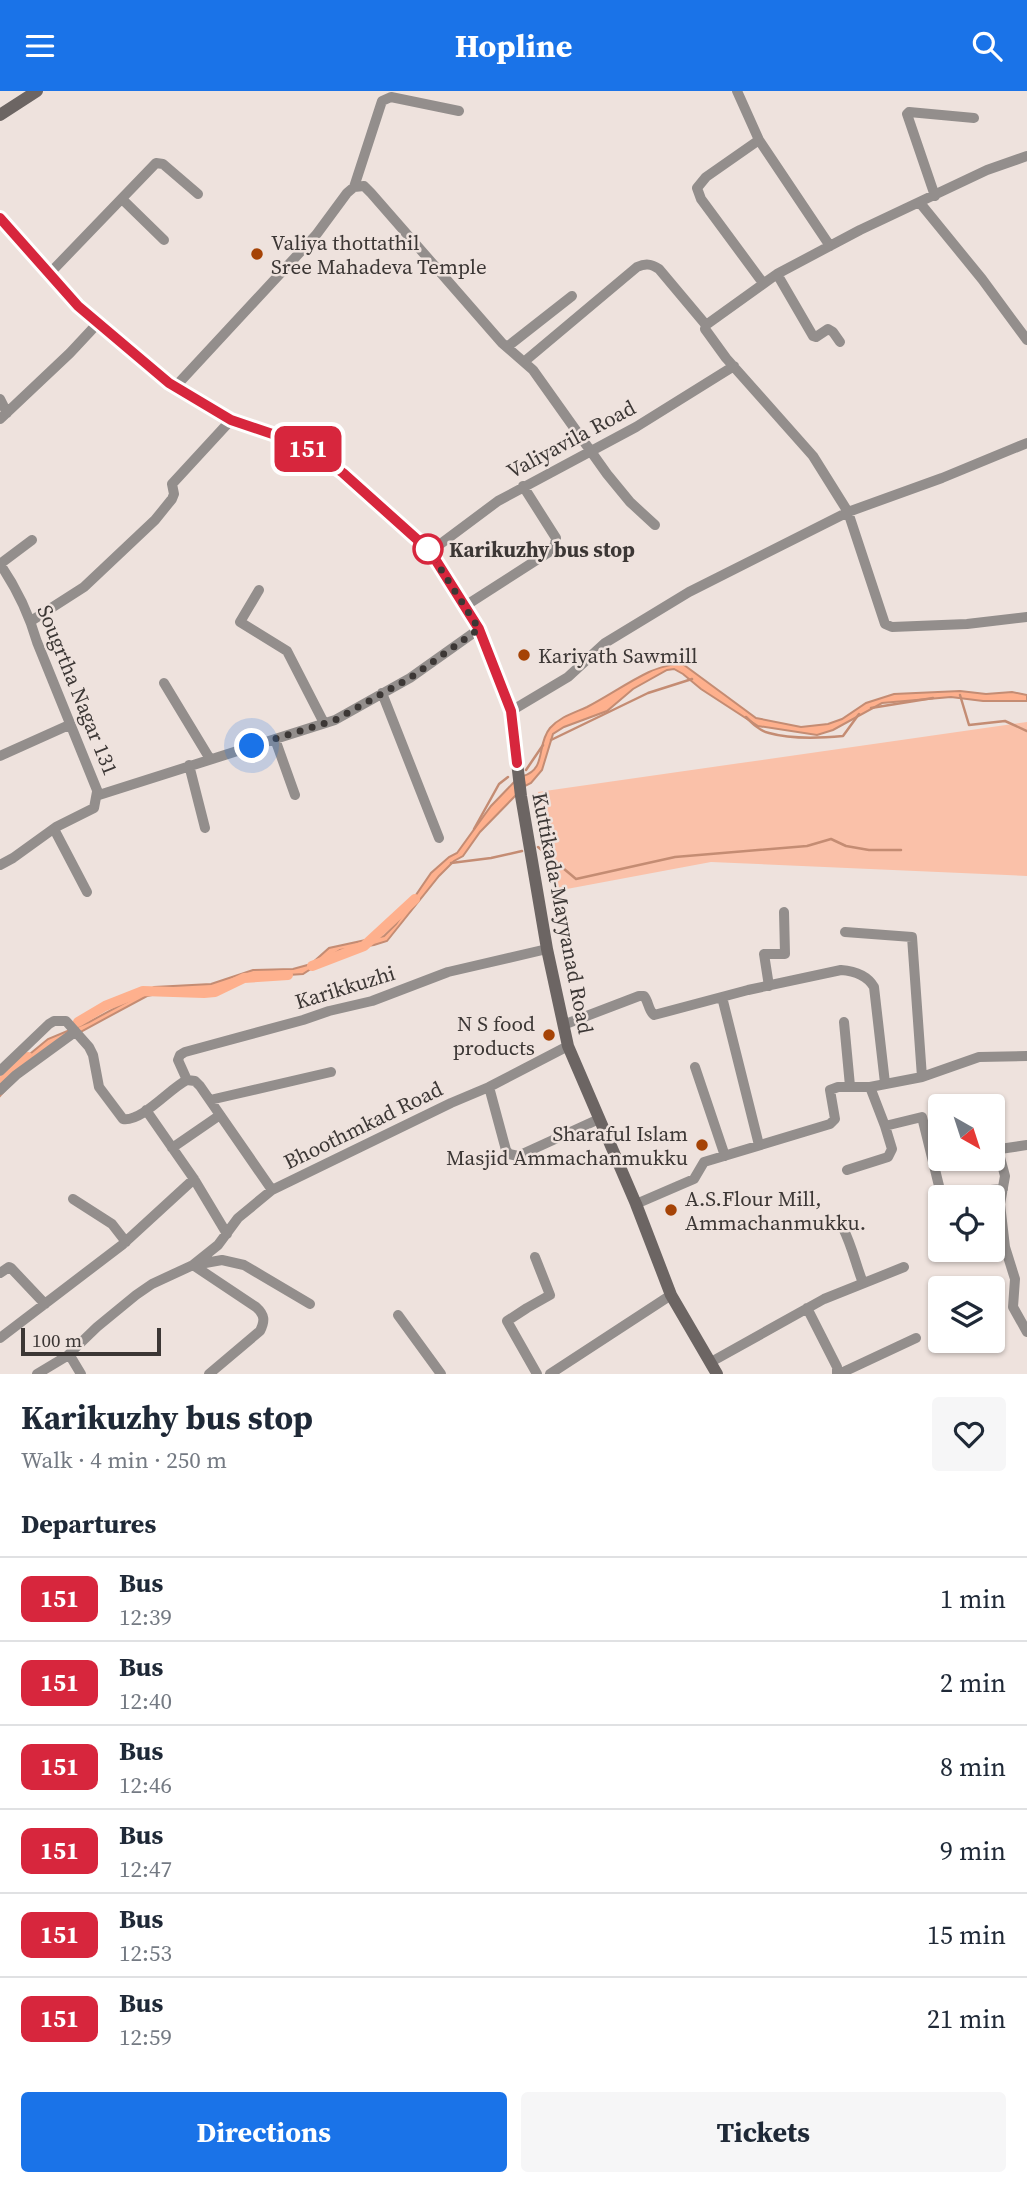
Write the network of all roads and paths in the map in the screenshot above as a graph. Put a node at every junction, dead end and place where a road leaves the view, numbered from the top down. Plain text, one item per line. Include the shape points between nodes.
1 (37, 91) edge
2 (737, 91) edge
3 (458, 111) dead end
4 (0, 115) edge
5 (974, 118) dead end
6 (759, 140) junction
7 (1027, 156) edge
8 (354, 187) junction
9 (198, 194) dead end
10 (934, 196) junction
11 (122, 199) junction
12 (920, 203) junction
13 (0, 218) edge
14 (164, 240) dead end
15 (830, 246) junction
16 (50, 273) junction
17 (778, 274) junction
18 (763, 283) junction
19 (572, 296) dead end
20 (98, 323) junction
21 (706, 325) junction
22 (1027, 340) edge
23 (840, 342) dead end
24 (508, 347) junction
25 (525, 361) junction
26 (734, 366) junction
27 (175, 387) junction
28 (0, 399) edge
29 (4, 416) edge
30 (231, 420) junction
31 (1027, 443) edge
32 (590, 452) junction
33 (523, 487) junction
34 (848, 512) junction
35 (655, 525) dead end
36 (32, 540) dead end
37 (430, 551) junction
38 (0, 564) edge
39 (258, 590) dead end
40 (465, 606) junction
41 (1027, 617) edge
42 (31, 621) junction
43 (479, 629) junction
44 (164, 683) dead end
45 (382, 693) junction
46 (511, 711) junction
47 (324, 723) junction
48 (69, 725) junction
49 (275, 739) junction
50 (0, 755) edge
51 (209, 759) junction
52 (189, 765) junction
53 (99, 795) junction
54 (295, 796) dead end
55 (205, 828) dead end
56 (54, 829) junction
57 (439, 838) dead end
58 (0, 865) edge
59 (87, 892) dead end
60 (784, 912) dead end
61 (845, 932) dead end
62 (547, 949) junction
63 (769, 986) junction
64 (722, 997) junction
65 (844, 1023) dead end
66 (564, 1025) junction
67 (75, 1032) junction
68 (568, 1046) junction
69 (1027, 1056) edge
70 (695, 1067) dead end
71 (0, 1071) edge
72 (331, 1072) dead end
73 (922, 1077) junction
74 (187, 1080) junction
75 (885, 1083) junction
76 (850, 1086) junction
77 (489, 1087) junction
78 (870, 1087) junction
79 (0, 1090) edge
80 (210, 1100) junction
81 (146, 1110) junction
82 (220, 1115) junction
83 (599, 1119) junction
84 (884, 1126) junction
85 (759, 1145) junction
86 (1027, 1145) edge
87 (173, 1148) junction
88 (1005, 1148) edge
89 (725, 1156) junction
90 (847, 1170) dead end
91 (194, 1179) junction
92 (939, 1185) edge
93 (272, 1190) junction
94 (73, 1199) dead end
95 (636, 1204) junction
96 (844, 1228) dead end
97 (227, 1234) junction
98 (126, 1242) junction
99 (1005, 1247) edge
100 (534, 1257) dead end
101 (193, 1265) junction
102 (904, 1267) dead end
103 (0, 1273) edge
104 (863, 1283) junction
105 (671, 1295) junction
106 (45, 1304) junction
107 (310, 1304) dead end
108 (807, 1308) junction
109 (398, 1315) dead end
110 (1027, 1332) edge
111 (0, 1338) edge
112 (916, 1338) dead end
113 (69, 1354) junction
114 (714, 1368) edge
115 (37, 1374) edge
116 (81, 1374) edge
117 (209, 1374) edge
118 (441, 1374) edge
119 (537, 1374) edge
120 (550, 1374) edge
121 (838, 1374) edge

1 - 4 main road
2 - 6 street
3 - 8 street via 386,97
5 - 10 street via 907,114
6 - 15 street
6 - 18 street via 697,188
7 - 10 street
8 - 24 street via 363,186 371,193
8 - 27 street via 316,235
9 - 11 street via 160,162
10 - 12 street
11 - 14 street
11 - 16 street
12 - 15 street
12 - 22 street
13 - 16 main road, Kuttikada-Mayyanad Road
15 - 17 street
16 - 20 main road, Kuttikada-Mayyanad Road
17 - 18 street
17 - 23 street via 813,336 828,329
18 - 21 street
19 - 24 street
20 - 27 main road, Kuttikada-Mayyanad Road
20 - 29 street
21 - 25 street via 659,269 644,264
21 - 26 street via 718,349
24 - 25 street
25 - 32 street
26 - 32 street, Valiyavila Road
26 - 34 street via 814,456
27 - 30 main road, Kuttikada-Mayyanad Road
28 - 29 street
30 - 37 main road, Kuttikada-Mayyanad Road via 302,444 343,473
30 - 42 street via 172,484 172,499 155,520 84,587
31 - 34 street
32 - 33 street, Valiyavila Road
32 - 35 street
33 - 37 street, Valiyavila Road
33 - 40 street via 556,538 555,545
34 - 41 street via 885,624 967,624
34 - 46 street via 689,592 605,643 568,677
36 - 38 street
37 - 40 main road, Kuttikada-Mayyanad Road
38 - 42 street, Sougrtha Nagar 131
39 - 47 street via 240,622 288,651
40 - 43 main road, Kuttikada-Mayyanad Road
42 - 48 street, Sougrtha Nagar 131
43 - 45 street, Sougrtha Nagar 131
43 - 46 main road, Kuttikada-Mayyanad Road
44 - 51 street
45 - 47 street, Sougrtha Nagar 131
45 - 57 street
46 - 62 main road, Kuttikada-Mayyanad Road
47 - 49 street, Sougrtha Nagar 131
48 - 50 street
48 - 53 street, Sougrtha Nagar 131
49 - 51 street, Sougrtha Nagar 131
49 - 54 street
51 - 52 street, Sougrtha Nagar 131
52 - 53 street, Sougrtha Nagar 131
52 - 55 street
53 - 56 street via 97,792 94,807
56 - 58 street
56 - 59 street
60 - 63 street via 785,954 764,954
61 - 73 street via 912,937
62 - 66 main road, Kuttikada-Mayyanad Road
62 - 74 street, Karikkuzhi via 448,972 372,1001 185,1052 178,1060
63 - 64 street
63 - 75 street via 841,970 866,977 875,992
64 - 66 street via 654,1014 644,996 639,996
64 - 85 street
65 - 76 street
66 - 68 main road, Kuttikada-Mayyanad Road
67 - 71 street via 66,1021 54,1021
67 - 79 street
67 - 81 street via 93,1055 99,1087 119,1115 129,1120
68 - 77 street, Bhoothmkad Road
68 - 83 main road, Kuttikada-Mayyanad Road
69 - 73 street via 979,1057
70 - 89 street
72 - 80 street
73 - 75 street
74 - 80 street via 195,1081
74 - 81 street
75 - 78 street
76 - 78 street
76 - 85 street via 830,1090 835,1119 830,1124
77 - 83 street via 506,1150 514,1156
77 - 93 street, Bhoothmkad Road
78 - 84 street
80 - 82 street
81 - 87 street
82 - 87 street
82 - 93 street
83 - 95 main road, Kuttikada-Mayyanad Road
84 - 90 street via 892,1149 888,1157
84 - 92 street via 922,1117
85 - 89 street
86 - 88 street
87 - 91 street
89 - 95 street via 704,1162 694,1179
91 - 97 street
91 - 98 street
93 - 97 street, Bhoothmkad Road
94 - 98 street via 113,1224
95 - 105 main road, Kuttikada-Mayyanad Road
96 - 104 street
97 - 101 street, Bhoothmkad Road
98 - 106 street
99 - 110 street via 1015,1279 1013,1307
100 - 119 street via 550,1295 508,1321
101 - 107 street via 222,1260 244,1265
101 - 113 street via 136,1295
101 - 117 street via 263,1315 260,1331
102 - 104 street
103 - 106 street via 11,1268
104 - 108 street
105 - 114 main road, Kuttikada-Mayyanad Road
105 - 120 street
106 - 111 street
108 - 114 street
108 - 121 street
109 - 118 street
112 - 121 street
113 - 115 street
113 - 116 street

